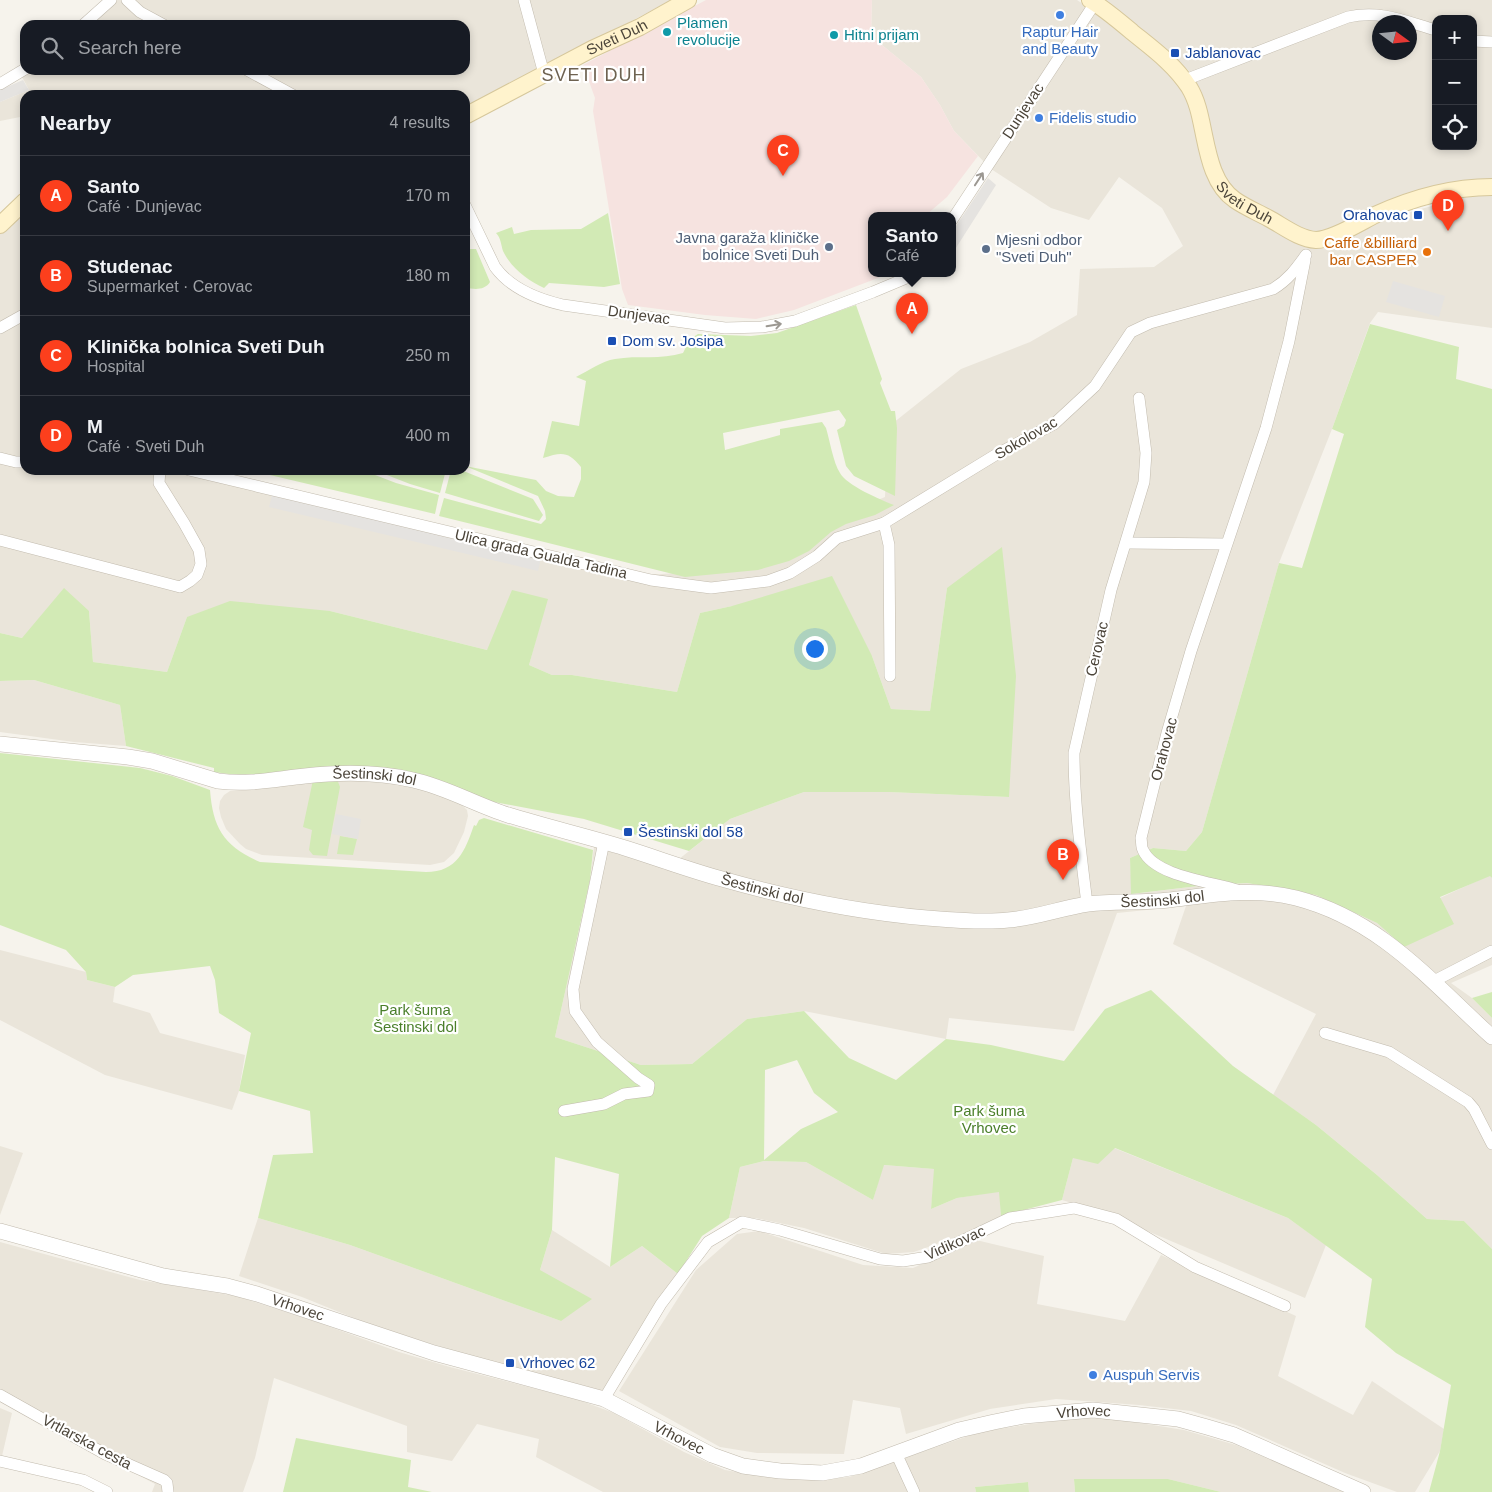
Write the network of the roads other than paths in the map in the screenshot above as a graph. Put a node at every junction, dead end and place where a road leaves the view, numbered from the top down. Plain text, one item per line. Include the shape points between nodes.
1 (111, 0) edge
2 (127, 0) edge
3 (524, 0) edge
4 (688, 0) edge
5 (1093, 1) edge
6 (89, 20) edge
7 (155, 20) edge
8 (1432, 29) edge
9 (1477, 41) edge
10 (1492, 42) edge
11 (20, 72) edge
12 (544, 74) junction
13 (256, 75) edge
14 (1185, 80) junction
15 (0, 84) edge
16 (285, 90) edge
17 (470, 113) edge
18 (1492, 187) edge
19 (20, 205) edge
20 (956, 214) edge
21 (470, 215) edge
22 (0, 225) edge
23 (1308, 238) junction
24 (1306, 255) junction
25 (907, 277) edge
26 (20, 317) edge
27 (0, 328) edge
28 (1139, 398) dead end
29 (0, 458) edge
30 (20, 462) edge
31 (160, 475) edge
32 (210, 475) edge
33 (884, 522) junction
34 (0, 540) edge
35 (1127, 543) junction
36 (1226, 544) junction
37 (890, 676) dead end
38 (0, 744) edge
39 (604, 842) junction
40 (1242, 892) junction
41 (1088, 904) junction
42 (1492, 951) edge
43 (1434, 980) junction
44 (1324, 1033) dead end
45 (1492, 1036) edge
46 (564, 1111) dead end
47 (1492, 1144) edge
48 (0, 1231) edge
49 (1286, 1306) dead end
50 (0, 1395) edge
51 (604, 1399) junction
52 (896, 1454) junction
53 (0, 1462) edge
54 (107, 1492) edge
55 (168, 1492) edge
56 (914, 1492) edge
57 (1363, 1492) edge

1 - 6 street
2 - 7 street
3 - 12 street
4 - 12 main road, Sveti Duh
5 - 14 main road, Sveti Duh via 1161,54
20 -> 5 street, Dunjevac
8 - 14 street via 1381,14 1365,13
9 - 10 street
11 - 15 street
12 - 17 main road, Sveti Duh
13 - 16 street
14 - 23 main road, Sveti Duh via 1199,111 1212,168 1224,189 1242,205
18 - 23 main road via 1433,194 1336,234 1320,239
19 - 22 main road
21 -> 25 street, Dunjevac via 495,267 502,276 527,293 563,305 725,328 762,327 795,321
23 - 24 street, Orahovac
24 - 33 street, Sokolovac via 1293,274 1273,289 1131,332 1095,386 1054,424
24 - 36 street, Orahovac via 1289,341 1266,428
26 - 27 street
28 - 35 street, Cerovac via 1146,453 1144,482
29 - 30 street
31 - 34 street via 159,483 199,550 201,564 197,575 180,587
32 - 33 street, Ulica grada Gualda Tadina via 651,580 711,588 768,581 790,573 837,538
33 - 37 street via 889,545
35 - 36 street
35 - 41 street, Cerovac via 1111,590 1074,753
36 - 40 street, Orahovac via 1178,697 1141,838 1143,850 1152,862 1168,871
38 - 39 street, Šestinski dol via 128,757 237,783 331,774 400,777 424,782 506,814
39 - 41 street, Šestinski dol via 776,893 896,915 1006,921
39 - 46 street via 573,989 574,1011 597,1042 649,1084 648,1091 624,1094 604,1104
40 - 41 street, Šestinski dol via 1154,902
40 - 43 street, Šestinski dol via 1293,897 1354,920
42 - 43 street
43 - 45 street, Šestinski dol
44 - 47 street via 1389,1052 1468,1102
48 - 51 street, Vrhovec via 163,1276 257,1294 434,1353
49 - 51 street, Vidikovac via 1195,1267 1116,1219 1074,1208 1010,1218 928,1256 903,1261 880,1259 742,1222 708,1242 661,1304
50 - 55 street, Vrtlarska cesta via 105,1454 164,1480
51 - 52 street, Vrhovec via 712,1455 743,1466 822,1473 861,1466
52 - 56 street
52 - 57 street, Vrhovec via 958,1430 1024,1416 1093,1410 1120,1412 1178,1419 1207,1427
53 - 54 street via 83,1480

